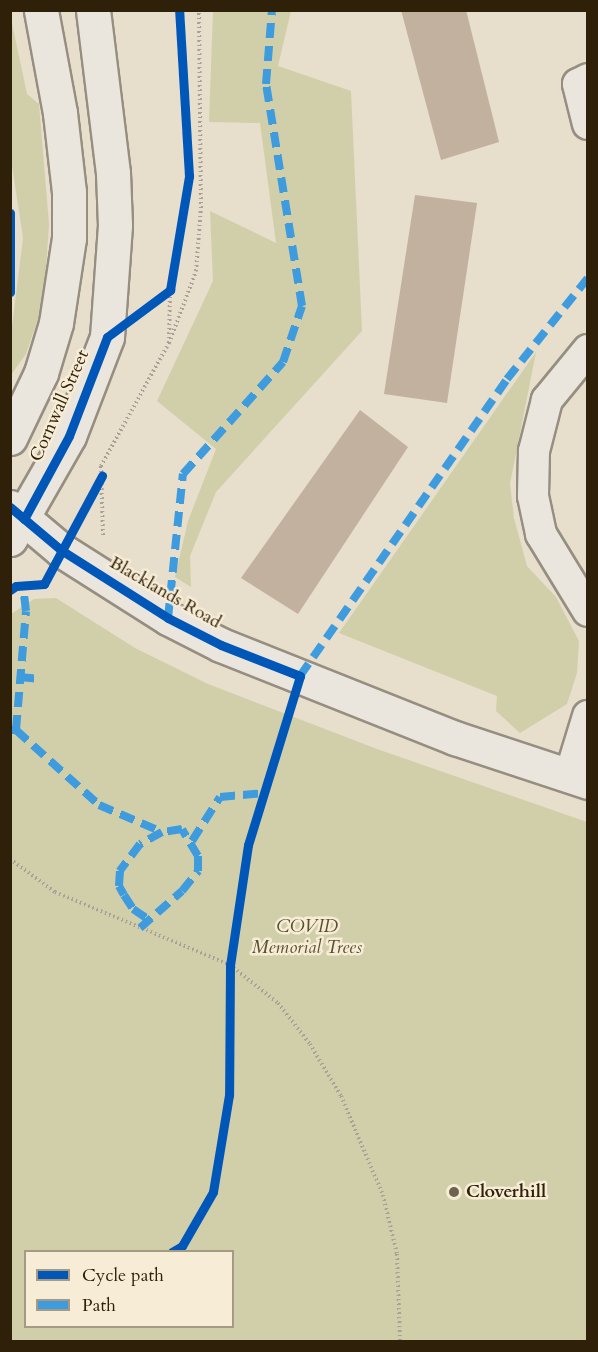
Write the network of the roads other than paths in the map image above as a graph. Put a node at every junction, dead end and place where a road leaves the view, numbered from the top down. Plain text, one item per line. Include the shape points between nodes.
1 (41, 10) edge
2 (93, 10) edge
3 (588, 79) edge
4 (588, 124) edge
5 (588, 350) edge
6 (10, 438) edge
7 (15, 522) edge
8 (588, 611) edge
9 (588, 716) edge
10 (579, 778) edge

1 - 6 street, Cornwall Street via 60,113 69,192 69,238 65,282 50,343 33,393
2 - 7 street, Cornwall Street via 115,225 107,337 69,436
3 - 4 street via 578,84
5 - 8 street via 547,400 534,451 533,496 541,534
7 - 10 street, Blacklands Road via 168,618 221,645 455,738
9 - 10 street

